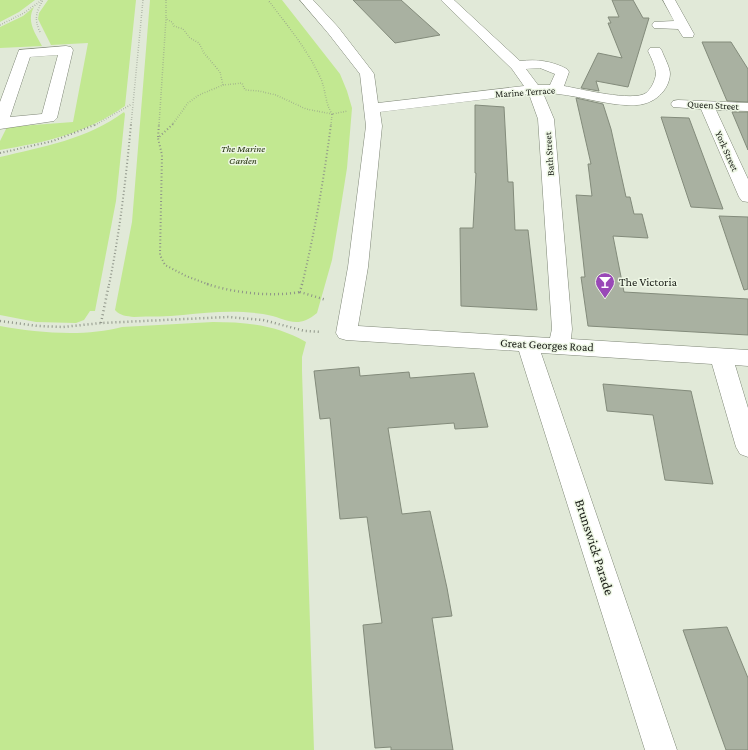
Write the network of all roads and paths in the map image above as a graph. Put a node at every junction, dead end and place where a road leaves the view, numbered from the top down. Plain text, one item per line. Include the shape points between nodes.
1 (43, 0) edge
2 (143, 0) edge
3 (166, 0) edge
4 (268, 0) edge
5 (306, 0) edge
6 (448, 0) edge
7 (669, 0) edge
8 (166, 19) junction
9 (0, 25) edge
10 (658, 25) dead end
11 (45, 51) junction
12 (655, 51) dead end
13 (517, 66) junction
14 (223, 85) junction
15 (534, 89) junction
16 (556, 89) junction
17 (133, 104) junction
18 (678, 104) dead end
19 (706, 105) junction
20 (748, 107) edge
21 (372, 108) junction
22 (332, 114) junction
23 (0, 124) edge
24 (158, 138) junction
25 (0, 153) edge
26 (748, 197) edge
27 (300, 292) junction
28 (351, 306) junction
29 (0, 321) edge
30 (101, 323) junction
31 (346, 333) junction
32 (528, 345) junction
33 (560, 345) junction
34 (720, 356) junction
35 (748, 358) edge
36 (748, 447) edge
37 (662, 750) edge

1 - 9 path
1 - 11 path via 34,15 34,20 47,44
2 - 17 path
3 - 8 path
4 - 22 path via 313,62 322,80 326,107
5 - 21 street via 367,74
6 - 13 street, Bath Street
7 - 10 street via 685,30
8 - 14 path via 199,43 220,72
8 - 24 path
11 - 23 street via 24,53
11 - 23 street via 66,50 49,118
12 - 16 street, Marine Terrace via 663,73 659,87 651,96 638,101
13 - 15 street, Bath Street
13 - 16 street via 537,63 551,65 562,72
14 - 22 path via 242,83 245,90 276,95 306,109
14 - 24 path via 199,95 188,103 176,121
15 - 16 street, Marine Terrace
15 - 21 street, Marine Terrace
15 - 33 street, Bath Street via 546,119 562,329
17 - 25 path via 95,127 55,142
17 - 30 path via 124,199
18 - 19 street, Queen Street
19 - 20 street, Queen Street
19 - 26 street, York Street
21 - 22 path
21 - 28 street via 374,126 369,175
22 - 27 path via 314,236
24 - 27 path via 162,155 160,255 165,265 222,289 283,295
27 - 28 path
28 - 31 street
29 - 30 path via 42,327 82,327
30 - 31 path via 228,317 263,320 305,331
31 - 32 street, Great Georges Road
32 - 33 street, Great Georges Road
32 - 37 street, Brunswick Parade
33 - 34 street, Great Georges Road
34 - 35 street, Great Georges Road
34 - 36 street

